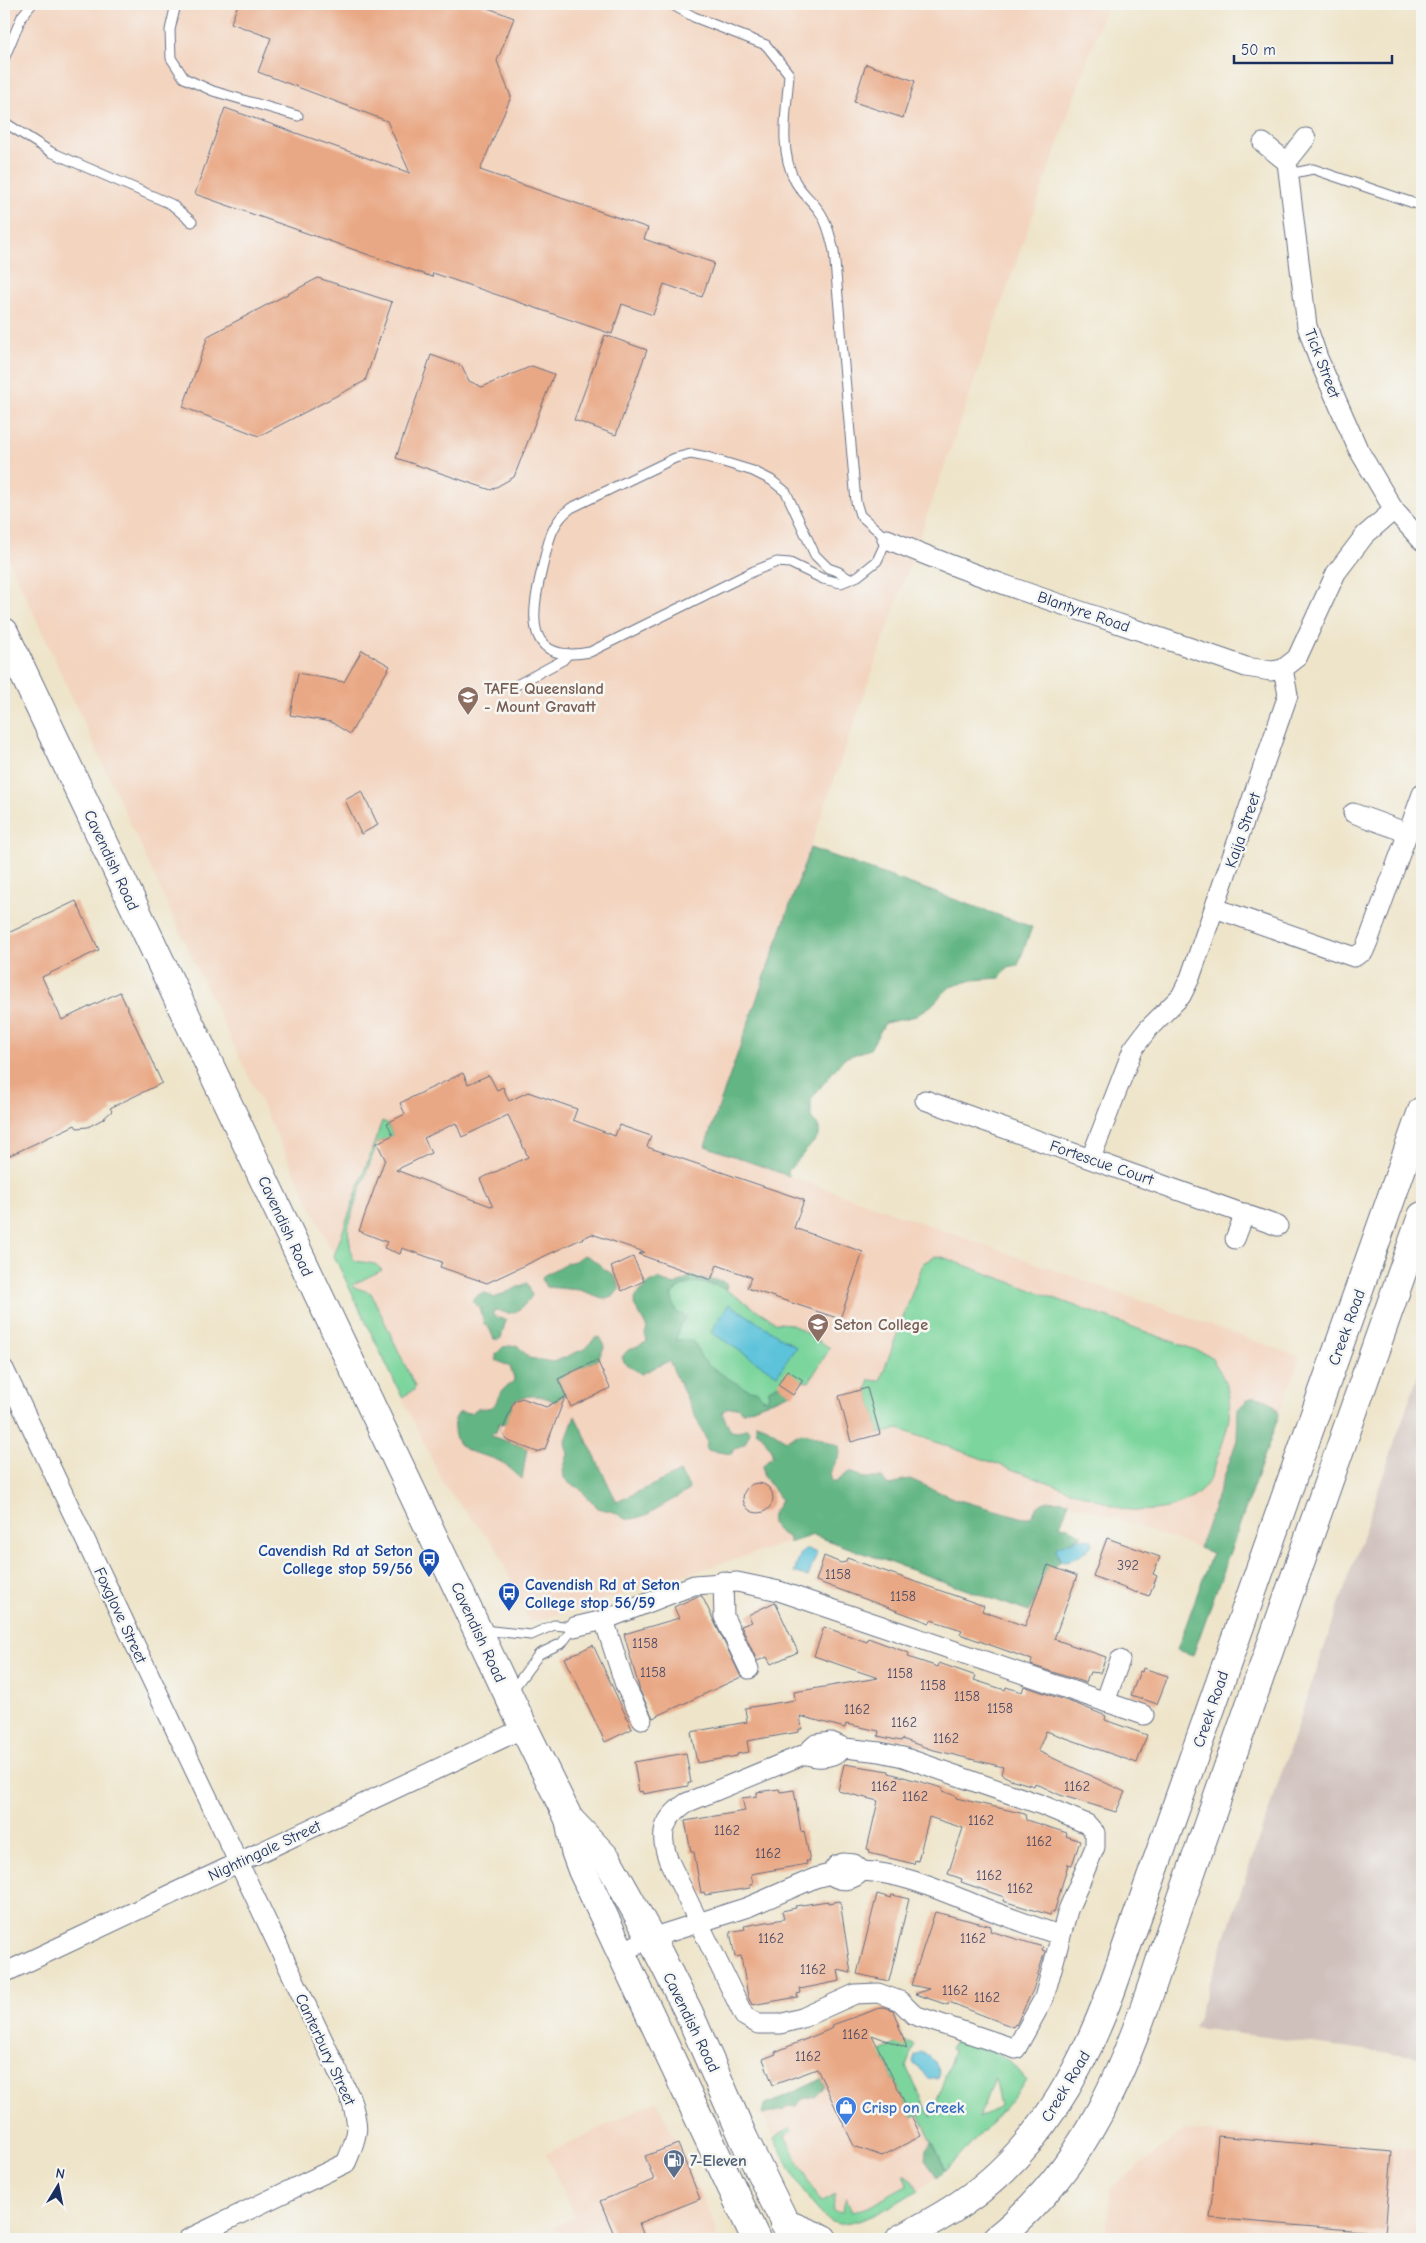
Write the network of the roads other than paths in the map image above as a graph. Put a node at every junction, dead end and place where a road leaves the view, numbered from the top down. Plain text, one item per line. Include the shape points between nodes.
1 (32, 4) edge
2 (176, 4) edge
3 (672, 4) edge
4 (4, 59) edge
5 (298, 116) dead end
6 (4, 122) edge
7 (1306, 138) dead end
8 (1263, 143) dead end
9 (1288, 168) junction
10 (1422, 206) edge
11 (192, 222) dead end
12 (1394, 510) junction
13 (887, 539) junction
14 (1422, 541) edge
15 (849, 579) junction
16 (4, 632) edge
17 (568, 654) junction
18 (1283, 669) junction
19 (511, 688) dead end
20 (1422, 794) edge
21 (1353, 813) dead end
22 (1408, 834) junction
23 (1215, 908) junction
24 (925, 1100) dead end
25 (1422, 1111) edge
26 (1092, 1158) junction
27 (1246, 1213) junction
28 (1422, 1216) edge
29 (1278, 1226) dead end
30 (1235, 1239) dead end
31 (4, 1369) edge
32 (722, 1581) junction
33 (604, 1620) junction
34 (574, 1627) junction
35 (478, 1630) junction
36 (1120, 1660) dead end
37 (749, 1669) dead end
38 (509, 1696) junction
39 (1106, 1702) junction
40 (1144, 1716) dead end
41 (642, 1719) dead end
42 (524, 1728) junction
43 (570, 1819) junction
44 (238, 1862) junction
45 (698, 1923) junction
46 (1059, 1935) junction
47 (651, 1938) junction
48 (621, 1952) junction
49 (4, 1973) edge
50 (788, 2231) edge
51 (188, 2239) edge
52 (756, 2239) edge
53 (823, 2239) edge
54 (900, 2239) edge
55 (996, 2239) edge

1 - 4 lane via 22,16
2 - 5 lane via 170,30 170,58 184,78 213,91
3 - 13 lane via 694,17 766,45 789,74 785,144 788,165 795,183 825,221 834,251 856,502 860,515
6 - 11 lane via 51,152 171,204
7 - 9 street
8 - 9 street
9 - 10 lane via 1313,169
9 - 12 street, Tick Street via 1307,326 1358,449
12 - 14 street, Tick Street
12 - 18 street via 1365,535 1336,573 1296,658
13 - 15 lane via 878,561
13 - 18 street, Blantyre Road via 1000,583 1246,668
15 - 17 lane via 832,583 795,565 778,562 590,652
15 - 17 lane via 828,568 815,555 786,492 779,486 753,471 691,454 669,461 571,508 556,522 534,600 534,620 536,631 546,646
16 - 35 main road, Cavendish Road
17 - 19 lane via 563,660
18 - 23 street, Kaija Street via 1288,695
20 - 22 street
21 - 22 street
22 - 23 street via 1370,939 1364,951 1354,957
23 - 26 street, Kaija Street via 1181,996 1133,1049
24 - 26 street, Fortescue Court
25 - 54 main road, Creek Road via 1111,1991 1084,2056 1040,2128 997,2174 964,2202
26 - 27 street, Fortescue Court
27 - 29 street, Fortescue Court
27 - 30 street
28 - 55 main road via 1122,2067 1074,2157 1029,2210
31 - 44 street, Foxglove Street
32 - 33 street via 694,1585
32 - 37 street via 724,1617
32 - 39 street via 779,1591
33 - 34 street
33 - 41 street via 625,1685
34 - 35 lane via 554,1625 531,1635
34 - 38 lane via 562,1644 539,1654
35 - 38 main road, Cavendish Road
36 - 39 street
38 - 42 main road, Cavendish Road
39 - 40 street
42 - 43 main road, Cavendish Road
42 - 44 street, Nightingale Street
43 - 47 main road, Cavendish Road via 607,1859
43 - 48 main road, Cavendish Road via 582,1870
44 - 49 street, Nightingale Street
44 - 51 street, Canterbury Street via 350,2097 358,2121 356,2139 346,2162
45 - 46 street via 830,1874 843,1863 854,1864 862,1871 916,1881
45 - 46 street via 744,2016 758,2024 790,2022 855,1994 878,1993 900,2001 914,2015 1016,2049 1044,1998
45 - 46 street via 662,1843 668,1820 686,1803 805,1754 826,1758 845,1748 903,1757 1088,1824 1095,1833 1095,1846
45 - 47 street
47 - 48 street
47 - 50 main road, Cavendish Road via 689,2013
48 - 52 main road, Cavendish Road
50 - 53 main road via 813,2233

